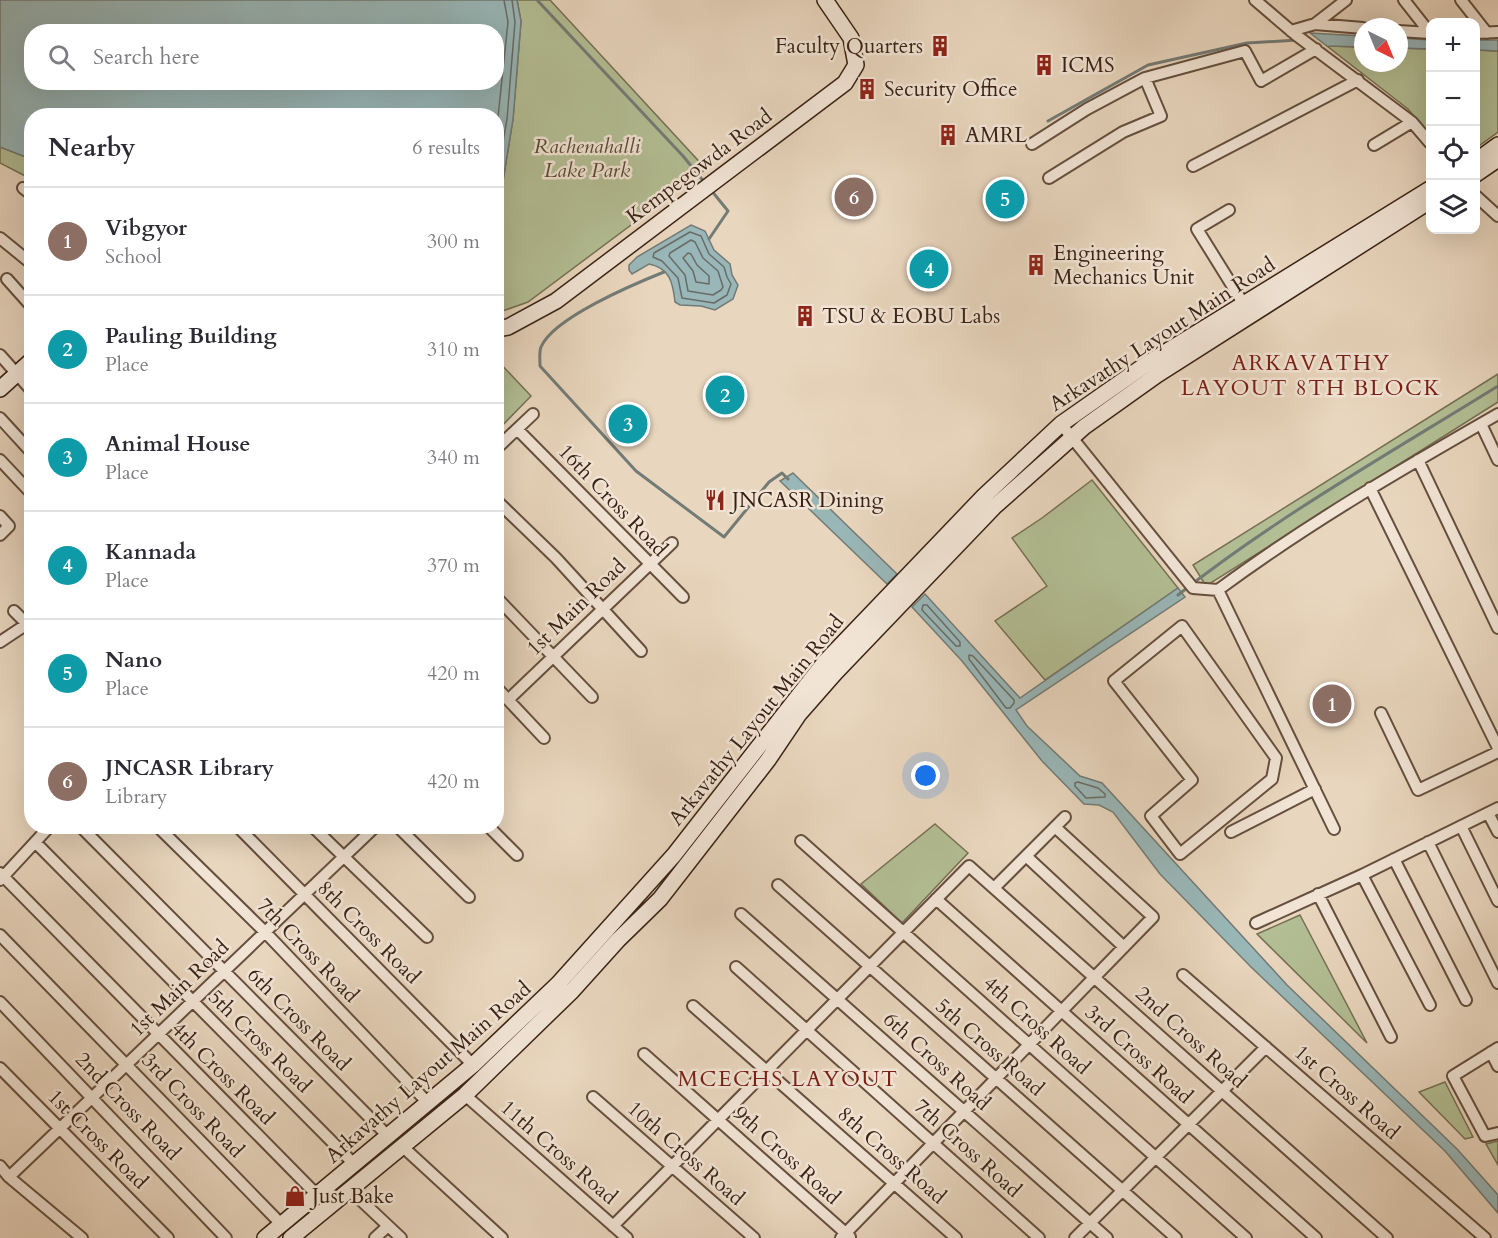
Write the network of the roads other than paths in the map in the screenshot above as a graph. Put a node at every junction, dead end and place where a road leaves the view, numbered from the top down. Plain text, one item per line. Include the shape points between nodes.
1 (825, 0) edge
2 (1255, 0) edge
3 (1346, 0) edge
4 (1404, 0) edge
5 (1461, 0) edge
6 (1315, 24) junction
7 (1354, 27) edge
8 (1426, 27) edge
9 (1408, 31) edge
10 (1294, 33) junction
11 (1426, 33) edge
12 (1487, 33) edge
13 (1314, 48) junction
14 (1144, 78) junction
15 (1358, 80) junction
16 (1412, 122) junction
17 (1426, 137) edge
18 (1032, 144) dead end
19 (1374, 145) dead end
20 (1498, 145) edge
21 (1480, 159) edge
22 (1498, 159) edge
23 (1193, 166) dead end
24 (1480, 171) edge
25 (1049, 178) dead end
26 (1426, 192) edge
27 (1480, 200) edge
28 (1426, 204) edge
29 (1229, 210) dead end
30 (1498, 216) edge
31 (0, 238) edge
32 (24, 258) edge
33 (7, 279) dead end
34 (24, 298) edge
35 (1243, 303) junction
36 (504, 327) edge
37 (0, 355) edge
38 (24, 368) edge
39 (16, 375) junction
40 (24, 384) edge
41 (0, 390) edge
42 (533, 414) dead end
43 (1498, 414) edge
44 (0, 418) edge
45 (1061, 424) junction
46 (1481, 424) junction
47 (517, 429) junction
48 (1073, 438) junction
49 (504, 442) edge
50 (24, 444) edge
51 (0, 460) edge
52 (1418, 460) junction
53 (1498, 460) edge
54 (24, 486) edge
55 (1370, 488) junction
56 (504, 508) edge
57 (0, 516) edge
58 (0, 535) edge
59 (672, 543) dead end
60 (649, 564) junction
61 (916, 577) junction
62 (1218, 590) junction
63 (683, 597) dead end
64 (896, 598) junction
65 (504, 605) edge
66 (603, 609) junction
67 (14, 611) dead end
68 (24, 621) edge
69 (1498, 628) edge
70 (24, 629) edge
71 (0, 642) edge
72 (641, 651) dead end
73 (553, 657) junction
74 (504, 696) edge
75 (592, 697) dead end
76 (508, 700) junction
77 (1381, 713) dead end
78 (544, 738) dead end
79 (1295, 748) junction
80 (1498, 750) edge
81 (1276, 758) junction
82 (1315, 789) junction
83 (1493, 810) edge
84 (1065, 817) dead end
85 (1461, 826) junction
86 (1055, 827) junction
87 (1335, 829) dead end
88 (1230, 832) dead end
89 (1498, 832) edge
90 (42, 834) edge
91 (88, 834) edge
92 (165, 834) edge
93 (245, 834) edge
94 (321, 834) edge
95 (367, 834) edge
96 (404, 834) edge
97 (496, 834) edge
98 (801, 841) dead end
99 (35, 842) junction
100 (1428, 842) junction
101 (516, 855) dead end
102 (674, 855) junction
103 (344, 856) junction
104 (1026, 856) junction
105 (1394, 859) junction
106 (687, 865) junction
107 (1362, 875) junction
108 (1, 877) edge
109 (778, 885) dead end
110 (994, 888) junction
111 (1318, 894) junction
112 (304, 895) junction
113 (469, 897) dead end
114 (936, 899) junction
115 (1498, 901) edge
116 (741, 914) dead end
117 (1256, 923) dead end
118 (265, 932) junction
119 (903, 932) junction
120 (0, 935) edge
121 (427, 937) dead end
122 (1124, 947) junction
123 (869, 966) junction
124 (736, 967) dead end
125 (224, 971) junction
126 (1183, 975) dead end
127 (1095, 977) junction
128 (1498, 983) edge
129 (837, 999) junction
130 (1466, 1000) dead end
131 (193, 1001) junction
132 (0, 1002) edge
133 (1430, 1005) dead end
134 (693, 1006) dead end
135 (1062, 1011) junction
136 (807, 1030) junction
137 (158, 1035) junction
138 (1391, 1037) dead end
139 (1029, 1044) junction
140 (1266, 1047) junction
141 (1495, 1050) edge
142 (644, 1054) dead end
143 (126, 1065) junction
144 (473, 1065) junction
145 (1498, 1066) edge
146 (0, 1068) edge
147 (766, 1071) junction
148 (996, 1079) junction
149 (1222, 1091) junction
150 (465, 1095) junction
151 (93, 1097) junction
152 (593, 1097) dead end
153 (428, 1103) junction
154 (964, 1111) junction
155 (718, 1120) junction
156 (1189, 1124) junction
157 (59, 1129) junction
158 (1498, 1133) edge
159 (388, 1137) junction
160 (933, 1143) junction
161 (403, 1148) junction
162 (1156, 1157) junction
163 (355, 1165) junction
164 (0, 1166) edge
165 (672, 1166) junction
166 (9, 1177) junction
167 (894, 1184) junction
168 (350, 1190) junction
169 (1122, 1190) junction
170 (318, 1196) junction
171 (1090, 1223) junction
172 (388, 1226) junction
173 (614, 1226) junction
174 (294, 1233) edge
175 (846, 1236) edge
176 (82, 1238) edge
177 (168, 1238) edge
178 (226, 1238) edge
179 (266, 1238) edge
180 (375, 1238) edge
181 (401, 1238) edge
182 (502, 1238) edge
183 (627, 1238) edge
184 (754, 1238) edge
185 (956, 1238) edge
186 (1039, 1238) edge
187 (1075, 1238) edge
188 (1107, 1238) edge
189 (1176, 1238) edge
190 (1246, 1238) edge
191 (1316, 1238) edge
192 (1387, 1238) edge
193 (1485, 1238) edge

1 - 36 main road, Kempegowda Road via 851,39 856,65 845,83 556,301
2 - 10 street
3 - 6 street
4 - 8 street
5 - 12 street
6 - 7 street
6 - 10 street
9 - 11 street
10 - 13 street
13 - 14 street via 1261,81 1245,51
13 - 15 street
14 - 18 street
14 - 25 street via 1161,116 1123,132
15 - 16 street
15 - 23 street
16 - 17 street
16 - 19 street
20 - 21 main road
22 - 24 main road
26 - 35 main road, Arkavathy Layout Main Road
27 - 30 street
28 - 48 main road, Arkavathy Layout Main Road via 1157,375
29 - 35 street via 1197,229
31 - 32 street
33 - 34 street
35 - 45 main road, Arkavathy Layout Main Road
37 - 39 street
38 - 39 main road
39 - 40 street
39 - 41 main road
42 - 47 street
43 - 46 street
44 - 50 street
45 - 48 street
45 - 61 main road, Arkavathy Layout Main Road via 984,496
46 - 52 street
46 - 53 street
47 - 49 street
47 - 60 street, 16th Cross Road
48 - 61 main road, Arkavathy Layout Main Road
48 - 62 street via 1193,588
51 - 54 street
52 - 55 street
52 - 69 street
55 - 62 street
55 - 80 street
56 - 66 street
57 - 58 street via 9,526
59 - 60 street, 1st Main Road
60 - 63 street, 16th Cross Road
60 - 66 street, 1st Main Road
61 - 64 main road, Arkavathy Layout Main Road
62 - 79 street
64 - 102 main road, Arkavathy Layout Main Road via 824,663
64 - 106 main road, Arkavathy Layout Main Road via 799,714
65 - 73 street
66 - 72 street
66 - 73 street, 1st Main Road
67 - 68 street
70 - 71 street
73 - 75 street
73 - 76 street, 1st Main Road
74 - 76 street
76 - 78 street
77 - 80 street via 1418,790
79 - 81 street
79 - 82 street
81 - 81 street via 1272,779 1180,854 1150,816 1192,780 1114,681 1182,626
82 - 87 street
82 - 88 street
83 - 85 street
83 - 89 street
84 - 86 street
85 - 100 street
85 - 115 street
86 - 104 street
86 - 122 street via 1153,917
90 - 99 street
91 - 125 street, 6th Cross Road
92 - 118 street, 7th Cross Road
93 - 112 street, 8th Cross Road
94 - 103 street
95 - 103 street, 1st Main Road
96 - 113 street
97 - 101 street
98 - 119 street, 4th Cross Road
99 - 108 street
99 - 131 street, 5th Cross Road
100 - 105 street
100 - 128 street
102 - 106 main road
102 - 144 main road, Arkavathy Layout Main Road via 558,984
103 - 112 street, 1st Main Road
103 - 121 street
104 - 110 street
104 - 122 street
105 - 107 street
105 - 130 street
106 - 150 main road, Arkavathy Layout Main Road via 572,991
107 - 111 street
107 - 133 street
108 - 137 street, 4th Cross Road
109 - 123 street, 5th Cross Road
110 - 114 street, 2nd Cross Road via 969,866
110 - 127 street, 2nd Cross Road
111 - 117 street
111 - 138 street
112 - 118 street, 1st Main Road
112 - 144 street, 8th Cross Road
114 - 119 street
114 - 135 street, 3rd Cross Road
116 - 129 street, 6th Cross Road
118 - 125 street, 1st Main Road
118 - 153 street, 7th Cross Road
119 - 123 street
119 - 139 street, 4th Cross Road
120 - 143 street, 3rd Cross Road
122 - 127 street
123 - 129 street
123 - 148 street, 5th Cross Road
124 - 136 street, 7th Cross Road
125 - 131 street, 1st Main Road
125 - 159 street, 6th Cross Road
126 - 140 street, 1st Cross Road
127 - 135 street
127 - 149 street, 2nd Cross Road
129 - 136 street
129 - 154 street, 6th Cross Road
131 - 137 street, 1st Main Road
131 - 163 street, 5th Cross Road
132 - 151 street, 2nd Cross Road
134 - 147 street, 8th Cross Road
135 - 139 street
135 - 156 street, 3rd Cross Road
136 - 147 street
136 - 160 street, 7th Cross Road
137 - 143 street, 1st Main Road
137 - 170 street, 4th Cross Road
139 - 148 street
139 - 162 street, 4th Cross Road
140 - 149 street
140 - 193 street, 1st Cross Road
141 - 145 street
141 - 158 street via 1453,1076 1485,1136
142 - 155 street, 9th Cross Road
143 - 151 street, 1st Main Road
143 - 174 street, 3rd Cross Road
144 - 153 main road, Arkavathy Layout Main Road
146 - 157 street, 1st Cross Road
147 - 155 street
147 - 167 street, 8th Cross Road
148 - 154 street
148 - 169 street, 5th Cross Road
149 - 156 street
149 - 192 street, 2nd Cross Road
150 - 161 main road, Arkavathy Layout Main Road
150 - 173 street, 11th Cross Road
151 - 157 street, 1st Main Road
151 - 178 street, 2nd Cross Road
152 - 165 street, 10th Cross Road
153 - 159 main road, Arkavathy Layout Main Road
154 - 160 street
154 - 171 street, 6th Cross Road
155 - 165 street
155 - 175 street, 9th Cross Road
156 - 162 street
156 - 191 street, 3rd Cross Road
157 - 166 street, 1st Main Road
157 - 177 street, 1st Cross Road
159 - 163 main road, Arkavathy Layout Main Road
160 - 167 street
160 - 186 street, 7th Cross Road
161 - 168 main road, Arkavathy Layout Main Road
161 - 182 street
162 - 169 street
162 - 190 street, 4th Cross Road
163 - 170 main road, Arkavathy Layout Main Road
164 - 166 street
165 - 173 street
165 - 184 street, 10th Cross Road
166 - 176 street
167 - 175 street
167 - 185 street, 8th Cross Road
168 - 172 street
168 - 174 main road, Arkavathy Layout Main Road
169 - 171 street
169 - 189 street, 5th Cross Road
170 - 174 main road, Arkavathy Layout Main Road
171 - 187 street
171 - 188 street, 6th Cross Road
172 - 180 street
172 - 181 street
173 - 183 street, 11th Cross Road
174 - 179 main road, Arkavathy Layout Main Road

